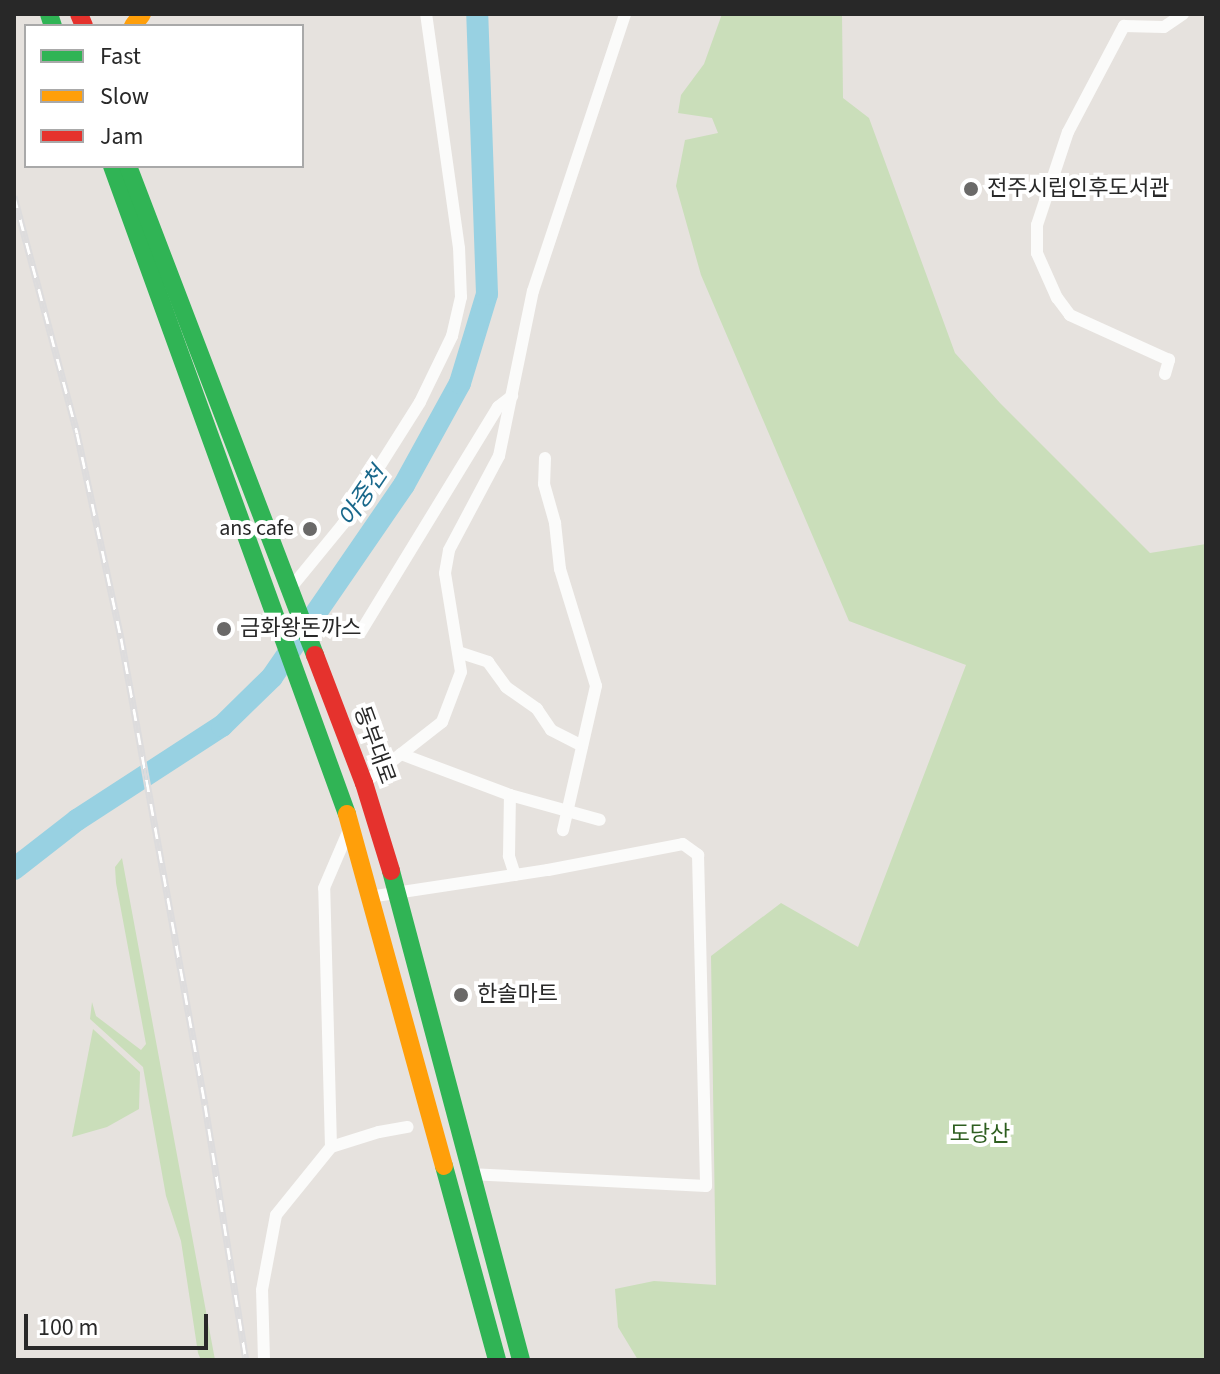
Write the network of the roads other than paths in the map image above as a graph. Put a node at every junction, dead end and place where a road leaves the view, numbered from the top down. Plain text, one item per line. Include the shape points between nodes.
1 (426, 14) edge
2 (625, 14) edge
3 (1183, 14) edge
4 (102, 168) edge
5 (113, 168) edge
6 (129, 168) edge
7 (144, 168) edge
8 (198, 345) junction
9 (181, 362) junction
10 (1165, 374) dead end
11 (512, 396) junction
12 (545, 458) dead end
13 (291, 597) junction
14 (360, 633) dead end
15 (458, 652) junction
16 (582, 746) junction
17 (401, 754) junction
18 (364, 783) junction
19 (510, 795) junction
20 (568, 808) junction
21 (600, 820) dead end
22 (351, 825) junction
23 (563, 830) dead end
24 (515, 875) junction
25 (398, 893) junction
26 (369, 897) junction
27 (408, 1127) dead end
28 (331, 1147) junction
29 (469, 1174) junction
30 (520, 1357) edge
31 (264, 1360) edge
32 (497, 1360) edge

1 - 13 street via 459,248 461,297 452,336 420,402
2 - 11 street via 533,291
3 - 10 street via 1164,27 1124,26 1068,132 1037,225 1037,253 1070,315 1169,360
4 - 9 main road via 173,356
5 - 9 main road
6 - 8 main road, 동부대로 via 190,336
7 - 8 main road
8 - 13 main road, 동부대로
9 - 22 main road
11 - 14 street via 498,407
11 - 15 street via 499,456 449,550 445,573
12 - 16 street via 544,484 560,569 595,676
13 - 18 main road, 동부대로
15 - 16 street via 494,667 506,687 537,709 551,730
15 - 17 street via 461,672 442,722
16 - 20 street
17 - 18 street
17 - 19 street
18 - 25 main road, 동부대로
19 - 20 street
19 - 24 street via 509,856
20 - 21 street
20 - 23 street
22 - 26 main road
22 - 28 street via 324,888
24 - 25 street
24 - 29 street via 683,844 698,855 706,1186
25 - 26 street
25 - 29 main road, 동부대로
26 - 32 main road
27 - 28 street
28 - 31 street via 273,1226 262,1290
29 - 30 main road, 동부대로
30 - 32 street

